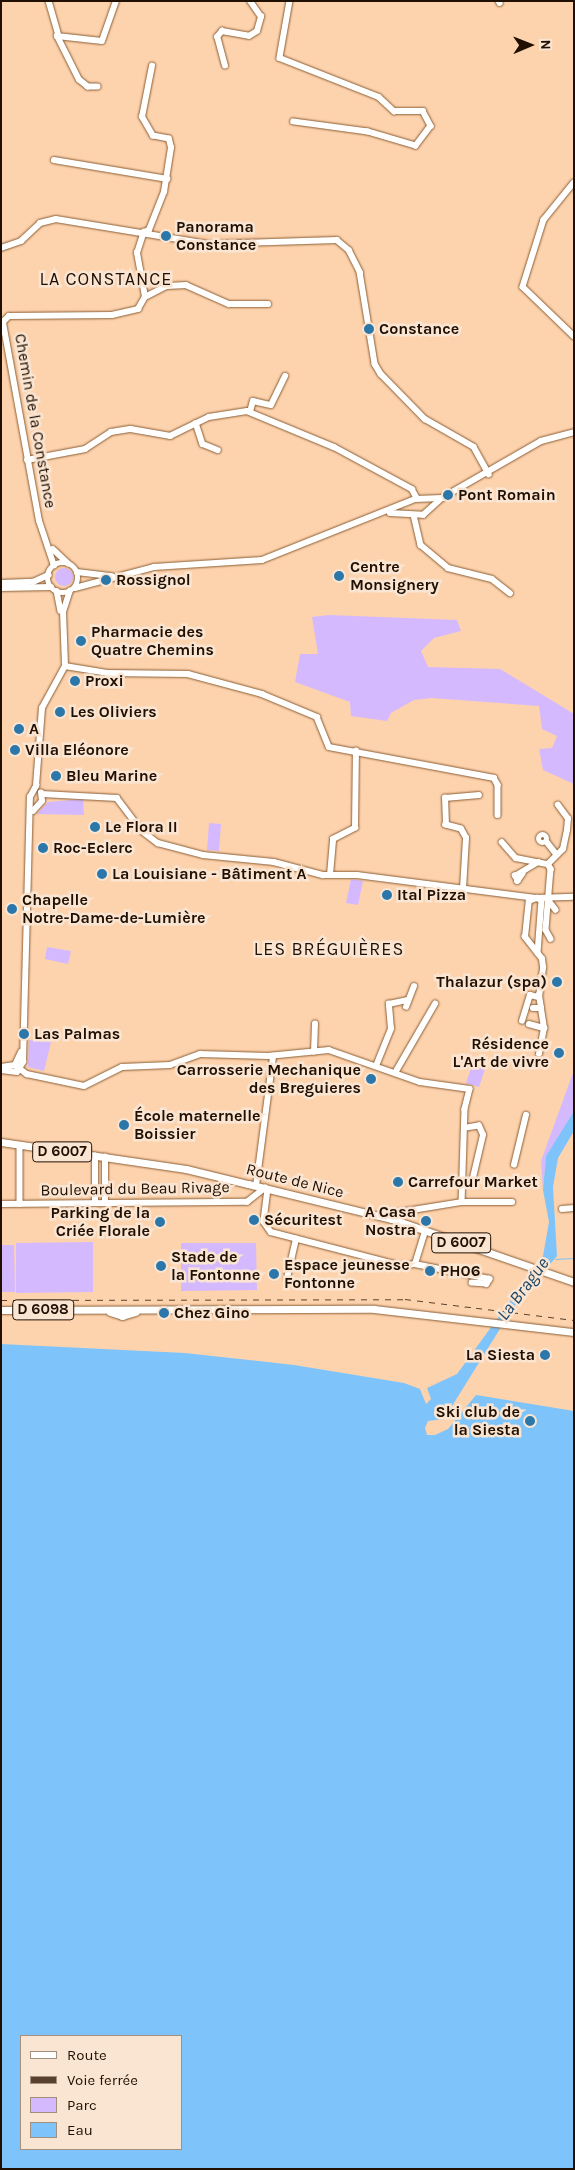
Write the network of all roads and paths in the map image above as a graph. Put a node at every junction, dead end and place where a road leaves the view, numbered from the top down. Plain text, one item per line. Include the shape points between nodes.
1 (49, 1) edge
2 (116, 1) edge
3 (250, 1) edge
4 (290, 1) edge
5 (58, 33) junction
6 (152, 66) dead end
7 (225, 66) dead end
8 (98, 87) dead end
9 (294, 122) dead end
10 (54, 160) dead end
11 (167, 179) junction
12 (574, 183) edge
13 (144, 232) junction
14 (1, 248) edge
15 (145, 298) junction
16 (268, 304) dead end
17 (574, 336) edge
18 (1, 376) edge
19 (10, 376) junction
20 (285, 376) dead end
21 (250, 412) junction
22 (196, 423) junction
23 (574, 432) edge
24 (218, 450) dead end
25 (27, 460) junction
26 (489, 474) junction
27 (417, 498) junction
28 (442, 498) junction
29 (424, 500) junction
30 (411, 502) junction
31 (427, 508) junction
32 (380, 513) junction
33 (416, 515) junction
34 (48, 544) junction
35 (68, 564) junction
36 (54, 566) junction
37 (77, 572) junction
38 (49, 574) junction
39 (116, 576) junction
40 (1, 583) edge
41 (52, 587) junction
42 (1, 588) edge
43 (72, 590) junction
44 (57, 591) junction
45 (510, 593) dead end
46 (63, 625) junction
47 (65, 666) junction
48 (356, 752) junction
49 (39, 795) junction
50 (479, 795) dead end
51 (34, 804) junction
52 (558, 805) dead end
53 (498, 815) dead end
54 (502, 842) dead end
55 (547, 842) dead end
56 (557, 855) junction
57 (538, 862) junction
58 (548, 864) junction
59 (523, 874) dead end
60 (330, 875) junction
61 (463, 889) junction
62 (574, 896) edge
63 (536, 898) junction
64 (549, 899) junction
65 (556, 910) dead end
66 (539, 938) junction
67 (551, 939) dead end
68 (528, 942) junction
69 (538, 953) junction
70 (414, 986) dead end
71 (539, 996) junction
72 (408, 1000) junction
73 (435, 1004) dead end
74 (406, 1007) dead end
75 (533, 1008) dead end
76 (541, 1008) junction
77 (522, 1021) dead end
78 (315, 1024) dead end
79 (529, 1024) dead end
80 (544, 1028) junction
81 (314, 1052) junction
82 (539, 1054) dead end
83 (273, 1056) junction
84 (376, 1066) junction
85 (18, 1067) junction
86 (1, 1069) edge
87 (395, 1073) junction
88 (526, 1115) dead end
89 (466, 1128) junction
90 (1, 1142) edge
91 (20, 1145) junction
92 (95, 1156) junction
93 (106, 1157) junction
94 (514, 1165) dead end
95 (460, 1184) junction
96 (256, 1186) junction
97 (267, 1189) junction
98 (95, 1201) junction
99 (105, 1201) junction
100 (462, 1202) junction
101 (512, 1202) dead end
102 (1, 1204) edge
103 (20, 1204) junction
104 (574, 1208) edge
105 (562, 1209) dead end
106 (392, 1219) junction
107 (425, 1231) junction
108 (296, 1239) junction
109 (415, 1264) junction
110 (287, 1278) dead end
111 (574, 1282) edge
112 (472, 1283) dead end
113 (1, 1310) edge
114 (574, 1332) edge

1 - 5 street
2 - 5 street via 102,41 90,42
3 - 7 street via 261,17 256,31 249,36 222,31 217,36
4 - 9 street via 280,58 379,97 394,111 423,111 431,126 416,146 368,132
5 - 8 street via 56,40 79,80 88,87
6 - 11 street via 142,117 153,136 169,139
10 - 11 street
11 - 13 street via 149,230
12 - 17 street via 544,220 523,287
13 - 14 street via 47,220 21,241
13 - 15 street via 137,253
13 - 26 street via 208,244 326,237 345,245 360,272 375,364 424,419 474,447
15 - 16 street via 167,286 186,285 229,304
15 - 19 street, Chemin de la Constance via 141,306 127,313 6,317 3,322
18 - 19 street
19 - 25 street, Chemin de la Constance
20 - 21 street via 271,405 253,401
21 - 22 street via 209,417
21 - 27 street via 334,447 412,489
22 - 24 street via 203,444
22 - 25 street via 170,436 131,429 110,432 85,449
23 - 26 street via 541,441
25 - 34 street, Chemin de la Constance
26 - 28 street
27 - 29 street
27 - 30 street
28 - 29 street
28 - 31 street
29 - 31 street
30 - 32 street
30 - 33 street
31 - 33 street
32 - 33 street
32 - 39 street via 262,560 154,567
33 - 45 street via 421,545 448,568 492,579
34 - 35 street
34 - 36 street, Chemin de la Constance
35 - 36 street
35 - 37 street
36 - 38 street
37 - 39 street
37 - 43 street
38 - 40 street via 33,582
38 - 41 street
39 - 43 street
41 - 42 street
41 - 44 street
43 - 44 street
43 - 46 street
44 - 46 street
46 - 47 street
47 - 48 street via 124,674 188,674 262,694 317,717 327,746
47 - 49 street via 42,708 36,786
48 - 53 street via 494,778 498,785
48 - 60 street via 355,828 333,839
49 - 51 street
49 - 51 street
49 - 60 street via 118,798 142,831 176,850 274,862
50 - 61 street via 446,798 446,825 461,829 466,838
51 - 85 street via 24,926 24,1012
52 - 56 street via 568,819 565,844
54 - 57 street via 516,858
55 - 56 street
56 - 58 street
57 - 58 street
57 - 59 street
58 - 64 street
60 - 61 street
61 - 63 street
62 - 64 street
63 - 64 street
63 - 66 street via 542,900
63 - 68 street via 528,911
64 - 65 street
64 - 67 street via 546,930
66 - 68 street
66 - 69 street
68 - 69 street
69 - 71 street via 543,967
70 - 72 street
71 - 76 street
71 - 77 street via 530,995
72 - 74 street
72 - 84 street via 389,1004 391,1029
73 - 87 street
75 - 76 street
76 - 80 street
78 - 81 street
79 - 80 street
80 - 82 street
81 - 83 street
81 - 84 street via 336,1051
83 - 85 street via 200,1054 170,1065 122,1067 84,1086
83 - 96 street
84 - 87 street
85 - 86 street
87 - 89 street via 420,1082 470,1089
88 - 94 street
89 - 95 street
89 - 95 street via 479,1126 483,1135 472,1182
90 - 91 main road, Route de Nice / D 6007
91 - 92 main road, Route de Nice / D 6007
91 - 103 street
92 - 93 main road, Route de Nice / D 6007
92 - 98 street
93 - 96 main road, Route de Nice / D 6007
93 - 99 street
95 - 100 street
96 - 97 main road, Route de Nice / D 6007
97 - 99 street, Boulevard du Beau Rivage via 247,1202
97 - 106 main road, Route de Nice / D 6007
97 - 108 street via 267,1229
98 - 99 street, Boulevard du Beau Rivage
98 - 103 street, Boulevard du Beau Rivage
100 - 101 street
100 - 106 street via 394,1213
102 - 103 street, Boulevard du Beau Rivage
104 - 105 street
106 - 107 main road, Route de Nice / D 6007
107 - 109 street
107 - 111 main road, Route de Nice / D 6007
108 - 109 street via 402,1266
108 - 110 street
109 - 112 street via 490,1279 487,1284
113 - 114 main road, D 6098 via 84,1309 122,1313 156,1309 374,1309 483,1319

